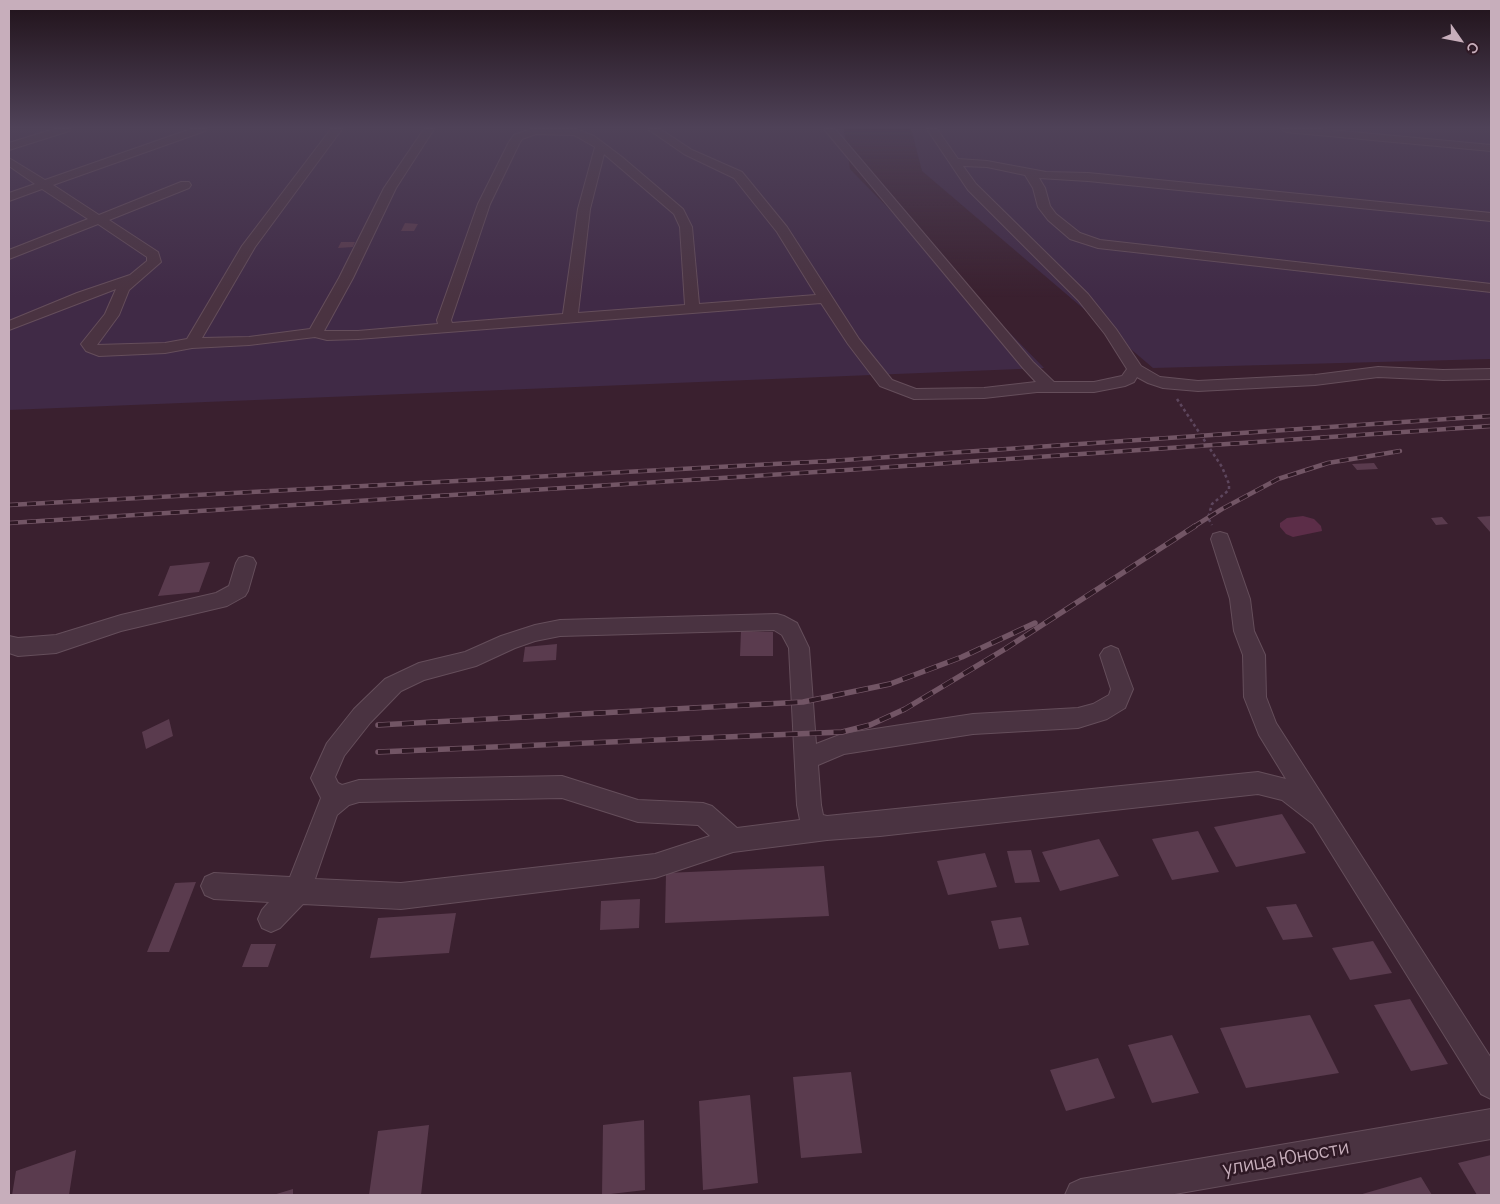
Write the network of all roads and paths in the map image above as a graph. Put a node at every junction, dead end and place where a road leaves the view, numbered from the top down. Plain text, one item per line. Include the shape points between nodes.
1 (43, 185) joint
2 (185, 185) dead end
3 (294, 185) edge
4 (392, 185) edge
5 (493, 185) edge
6 (590, 185) edge
7 (647, 185) edge
8 (746, 185) edge
9 (877, 185) edge
10 (971, 185) edge
11 (1037, 185) edge
12 (1170, 185) edge
13 (9, 197) edge
14 (1491, 217) edge
15 (99, 220) junction
16 (9, 255) edge
17 (132, 279) junction
18 (1491, 288) edge
19 (826, 298) junction
20 (692, 308) junction
21 (570, 318) junction
22 (9, 326) edge
23 (446, 327) junction
24 (315, 333) junction
25 (192, 343) junction
26 (1135, 370) junction
27 (1491, 374) edge
28 (1163, 383) junction
29 (1050, 387) junction
30 (1220, 539) joint
31 (246, 563) dead end
32 (9, 645) edge
33 (1112, 655) dead end
34 (806, 759) junction
35 (1292, 782) junction
36 (342, 796) junction
37 (826, 828) junction
38 (733, 840) junction
39 (214, 886) dead end
40 (298, 890) junction
41 (271, 919) dead end
42 (1491, 1084) edge
43 (1491, 1124) edge
44 (1081, 1195) edge

1 - 13 street
1 - 15 street
2 - 15 street
3 - 25 street via 250,246
4 - 24 street
5 - 23 street via 444,320
6 - 21 street via 584,209
7 - 20 street via 679,212 686,227
8 - 19 street via 782,230
9 - 29 street
10 - 26 street via 1083,297
11 - 18 street via 1044,207 1052,217 1075,236 1098,244
12 - 14 street
15 - 16 street
15 - 17 street via 153,255 154,262
17 - 22 street
17 - 25 street via 123,288 112,315 89,344 91,348 99,351 165,348
19 - 20 street
19 - 29 street via 873,368 886,383 897,389 935,395
20 - 21 street
21 - 23 street
23 - 24 street via 358,335
24 - 25 street via 249,341
26 - 28 street
26 - 29 street via 1128,379 1119,383 1094,387
27 - 28 street via 1378,372 1315,380 1198,386
28 - 30 path via 1177,399 1230,484 1229,490 1212,504 1208,518
30 - 35 street via 1240,599 1244,631 1254,655 1255,697
31 - 32 street via 238,591 220,600 56,644
33 - 34 street via 1122,689 1117,701 1098,712 1078,718 973,724 842,744
34 - 36 street via 799,648 790,629 777,622 560,628 508,642 469,660 419,672 393,685 335,750 324,778 330,790
34 - 37 street via 813,823
35 - 37 street
35 - 42 street via 1322,816
36 - 38 street via 359,791 562,787 638,810 704,814
36 - 40 street via 328,808
37 - 38 street
38 - 40 street via 655,866 401,896
39 - 40 street
40 - 41 street
43 - 44 street, улица Юности

